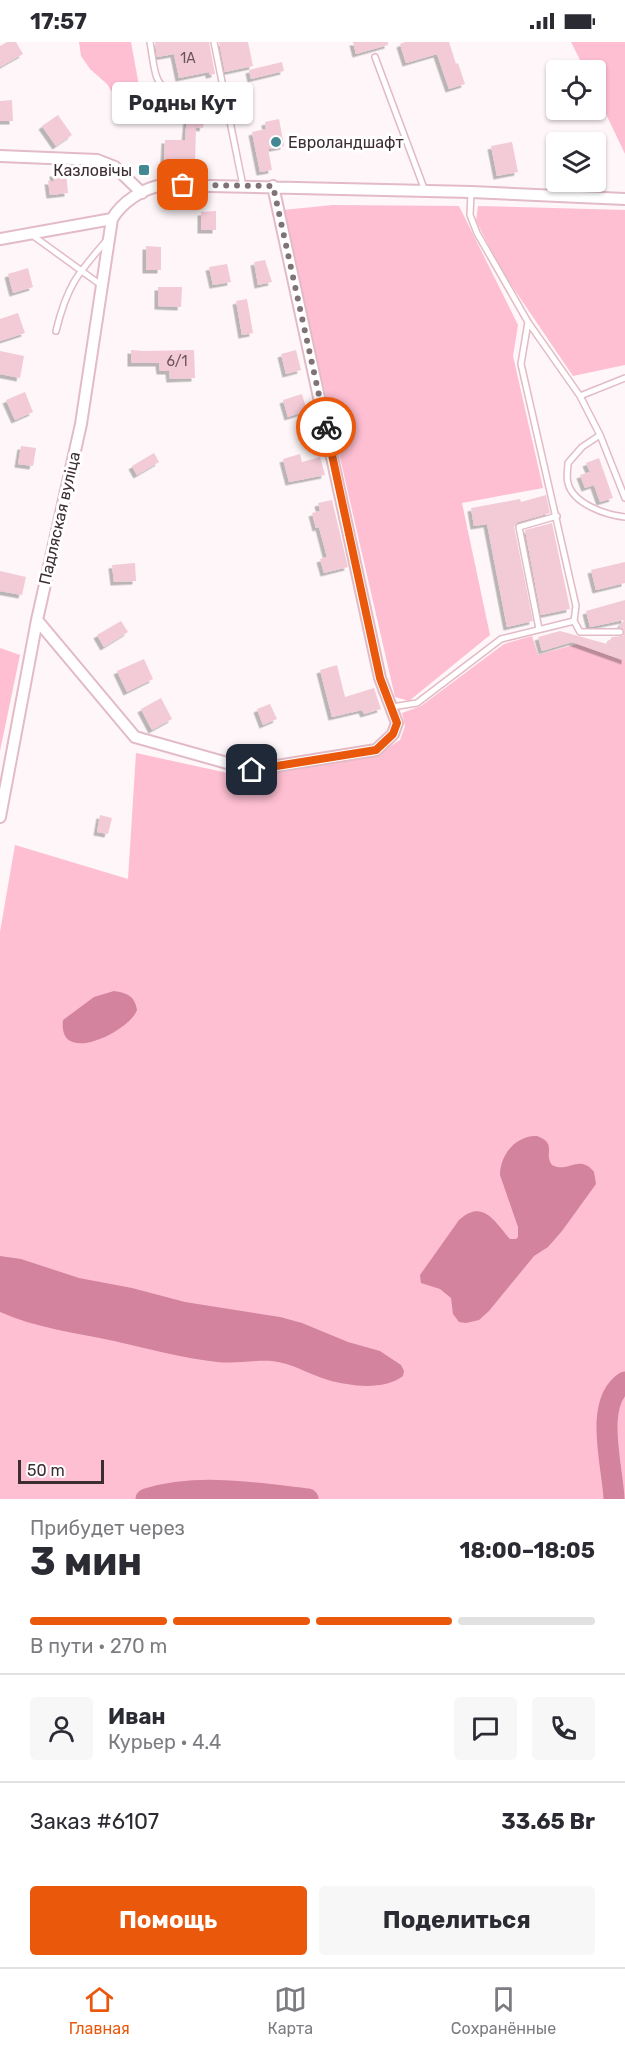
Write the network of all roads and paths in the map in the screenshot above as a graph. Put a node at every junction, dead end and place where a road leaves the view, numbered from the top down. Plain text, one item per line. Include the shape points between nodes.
1 (150, 42) edge
2 (214, 42) edge
3 (375, 57) dead end
4 (224, 93) junction
5 (0, 156) edge
6 (243, 186) junction
7 (273, 186) junction
8 (425, 191) junction
9 (471, 192) junction
10 (142, 193) junction
11 (625, 199) edge
12 (112, 219) junction
13 (32, 235) junction
14 (0, 239) edge
15 (109, 239) junction
16 (81, 270) junction
17 (102, 286) junction
18 (528, 322) junction
19 (56, 331) dead end
20 (625, 378) edge
21 (580, 396) junction
22 (600, 435) junction
23 (625, 498) edge
24 (557, 516) junction
25 (625, 517) edge
26 (37, 620) junction
27 (574, 621) junction
28 (538, 629) junction
29 (620, 632) dead end
30 (392, 707) junction
31 (0, 817) edge

1 - 4 lane via 156,75 165,89 191,97
2 - 4 lane
3 - 8 lane
4 - 6 lane
5 - 10 street via 97,160 115,167
6 - 7 street
6 - 10 street via 163,185
7 - 8 street
7 - 30 street via 380,678
8 - 9 street
9 - 11 street
9 - 18 lane via 470,215 477,233
10 - 12 street via 122,206
12 - 13 street
12 - 15 street, Падляская вуліца
13 - 14 street
13 - 16 lane
15 - 16 lane
15 - 17 street, Падляская вуліца
16 - 17 lane
16 - 19 lane via 71,284
17 - 26 street, Падляская вуліца via 81,424
18 - 21 lane
18 - 24 lane via 521,364
20 - 21 lane
21 - 22 lane
22 - 23 lane
22 - 25 lane via 568,463 568,483 578,499
24 - 27 lane via 576,606
24 - 28 lane via 519,527
26 - 30 street via 135,737 252,770 376,750 393,734 397,723
26 - 31 street, Падляская вуліца
27 - 28 lane
27 - 29 lane via 580,633
28 - 30 lane via 501,639 417,703

